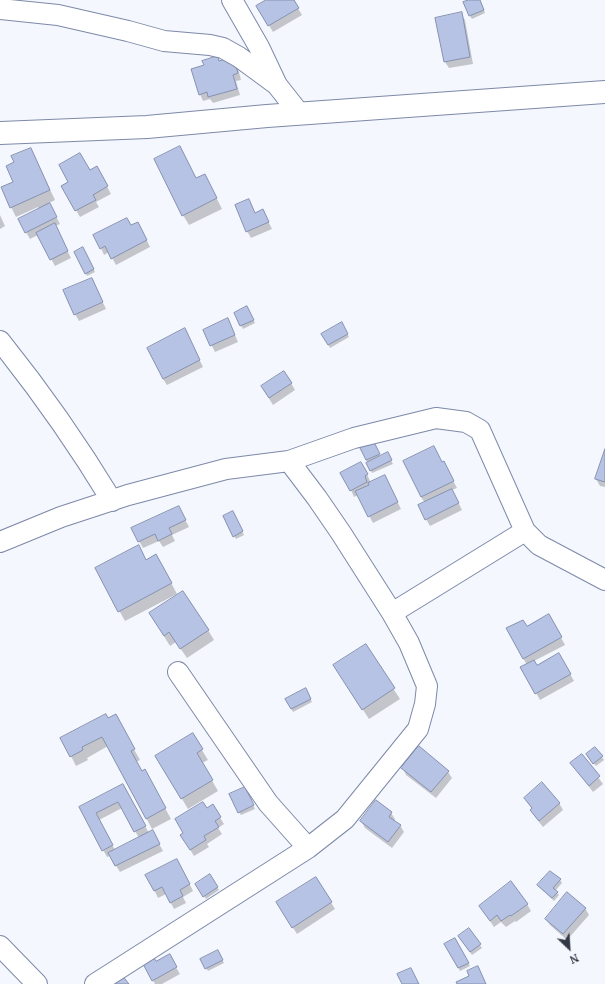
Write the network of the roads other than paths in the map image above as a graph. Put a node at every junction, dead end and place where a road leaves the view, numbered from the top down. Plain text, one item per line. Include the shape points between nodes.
1 (232, 0) edge
2 (0, 9) edge
3 (277, 85) junction
4 (605, 92) edge
5 (299, 114) junction
6 (0, 133) edge
7 (0, 341) edge
8 (289, 461) junction
9 (112, 501) junction
10 (526, 531) junction
11 (0, 542) edge
12 (605, 580) edge
13 (392, 613) junction
14 (178, 672) dead end
15 (308, 848) junction
16 (0, 946) edge
17 (37, 984) edge
18 (95, 984) edge

1 - 3 street
2 - 3 street via 58,15 164,41 216,46 239,57
3 - 5 street
4 - 5 street
5 - 6 street via 147,127
7 - 9 street via 82,452
8 - 9 street via 226,469
8 - 10 street via 354,438 421,420 436,418 466,422 480,430
8 - 13 street via 337,527
9 - 11 street
10 - 12 street via 539,545
10 - 13 street
13 - 15 street via 428,686 418,729 345,819
14 - 15 street via 268,803
15 - 18 street
16 - 17 street

